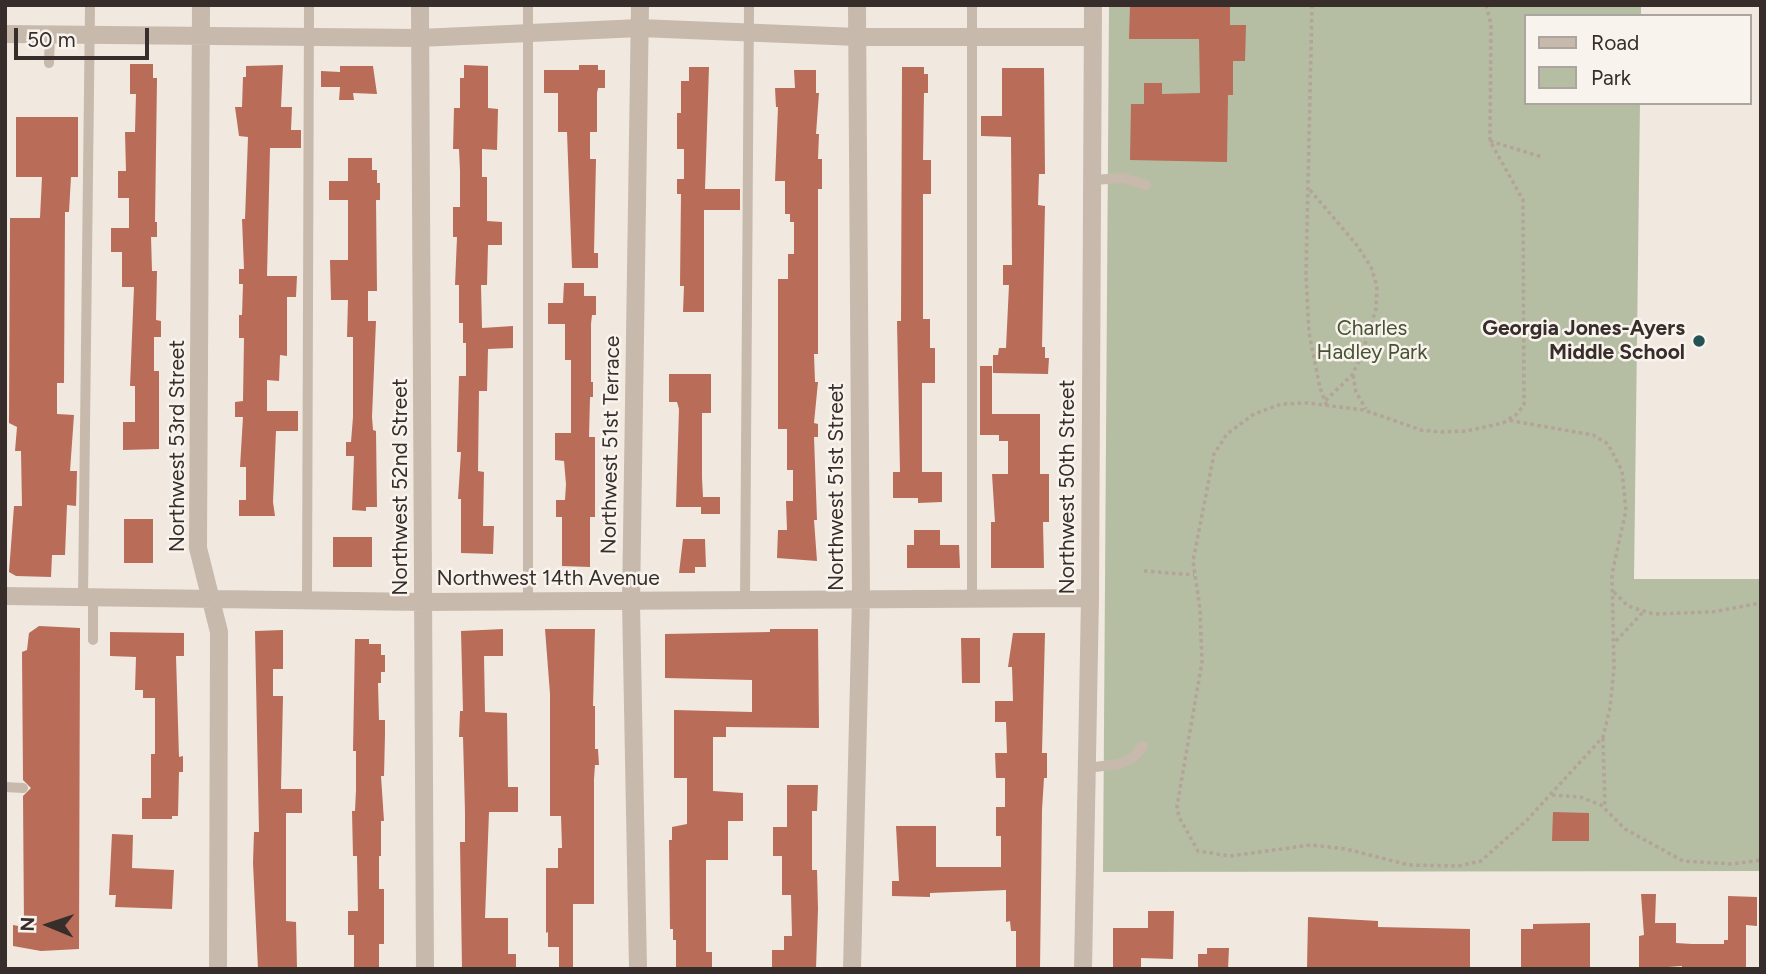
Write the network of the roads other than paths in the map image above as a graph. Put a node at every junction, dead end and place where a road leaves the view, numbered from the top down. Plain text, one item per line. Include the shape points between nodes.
1 (90, 5) edge
2 (201, 5) edge
3 (309, 5) edge
4 (420, 5) edge
5 (528, 5) edge
6 (640, 5) edge
7 (749, 5) edge
8 (857, 5) edge
9 (972, 5) edge
10 (1093, 5) edge
11 (640, 28) junction
12 (748, 32) junction
13 (528, 33) junction
14 (5, 34) edge
15 (50, 34) junction
16 (89, 34) junction
17 (201, 34) junction
18 (309, 36) junction
19 (857, 37) junction
20 (974, 37) junction
21 (1093, 37) junction
22 (420, 38) junction
23 (49, 63) dead end
24 (1093, 180) junction
25 (1146, 185) dead end
26 (5, 596) edge
27 (88, 597) junction
28 (208, 598) junction
29 (861, 598) junction
30 (972, 598) junction
31 (1090, 598) junction
32 (307, 600) junction
33 (746, 600) junction
34 (424, 602) junction
35 (528, 602) junction
36 (631, 602) junction
37 (93, 640) dead end
38 (1143, 746) dead end
39 (1087, 768) junction
40 (5, 787) edge
41 (23, 788) dead end
42 (218, 969) edge
43 (425, 969) edge
44 (638, 969) edge
45 (852, 969) edge
46 (1083, 969) edge

1 - 16 lane
2 - 17 street, Northwest 53rd Street
3 - 18 lane
4 - 22 street, Northwest 52nd Street
5 - 13 lane
6 - 11 street, Northwest 51st Terrace
7 - 12 lane
8 - 19 street, Northwest 51st Street
9 - 20 lane
10 - 21 street, Northwest 50th Street
11 - 12 street
11 - 13 street
11 - 36 street, Northwest 51st Terrace
12 - 19 street
12 - 33 lane
13 - 22 street
13 - 35 lane
14 - 15 street
15 - 16 street
15 - 23 lane
16 - 17 street
16 - 27 lane
17 - 18 street
17 - 28 street, Northwest 53rd Street via 198,548
18 - 22 street
18 - 32 lane
19 - 20 street
19 - 29 street, Northwest 51st Street
20 - 21 street
20 - 30 lane
21 - 24 street, Northwest 50th Street
22 - 34 street, Northwest 52nd Street
24 - 25 lane via 1123,178
24 - 31 street, Northwest 50th Street
26 - 27 street, Northwest 14th Avenue
27 - 28 street, Northwest 14th Avenue
27 - 37 lane
28 - 32 street, Northwest 14th Avenue
28 - 42 street, Northwest 53rd Street via 219,632
29 - 30 street, Northwest 14th Avenue
29 - 33 street, Northwest 14th Avenue
29 - 45 street, Northwest 51st Street
30 - 31 street, Northwest 14th Avenue
31 - 39 street, Northwest 50th Street
32 - 34 street, Northwest 14th Avenue
33 - 36 street, Northwest 14th Avenue
34 - 35 street, Northwest 14th Avenue
34 - 43 street, Northwest 52nd Street
35 - 36 street, Northwest 14th Avenue
36 - 44 street, Northwest 51st Terrace
38 - 39 lane via 1133,758 1119,764
39 - 46 street, Northwest 50th Street
40 - 41 lane

